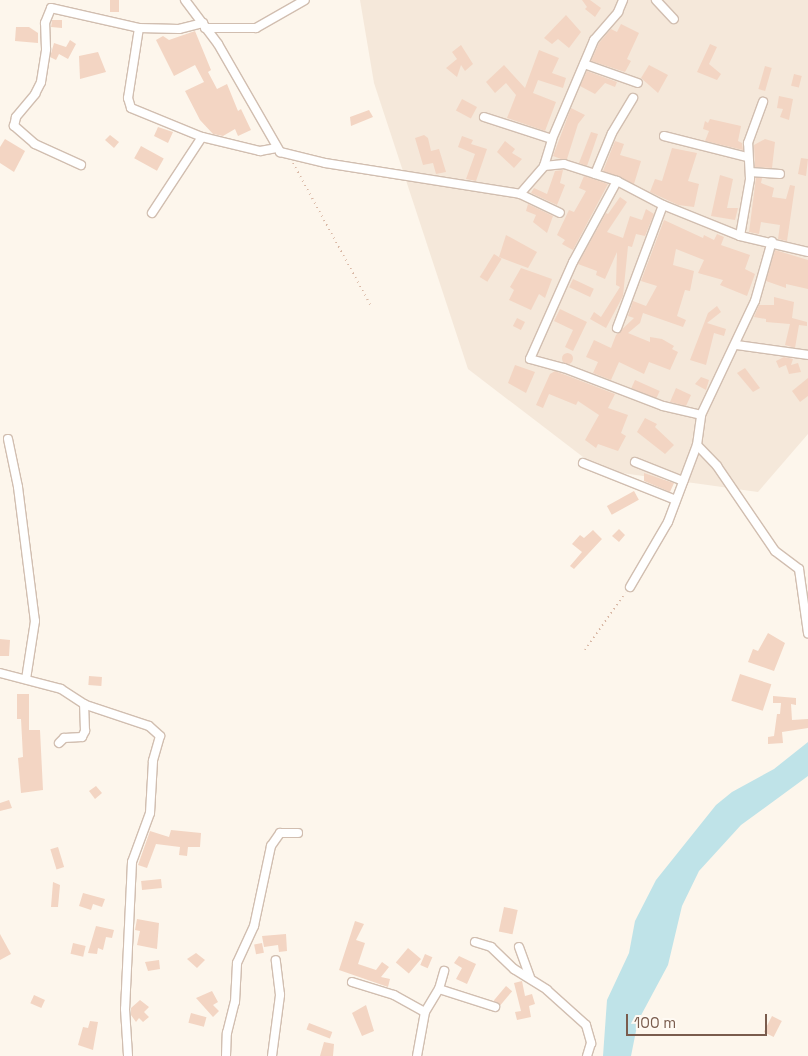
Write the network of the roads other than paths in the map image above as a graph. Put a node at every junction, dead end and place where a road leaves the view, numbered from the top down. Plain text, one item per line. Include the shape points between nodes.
1 (185, 0) edge
2 (305, 0) edge
3 (623, 0) edge
4 (656, 0) edge
5 (674, 19) dead end
6 (204, 25) junction
7 (139, 28) junction
8 (584, 64) junction
9 (638, 83) dead end
10 (633, 98) dead end
11 (763, 102) dead end
12 (484, 117) dead end
13 (664, 136) dead end
14 (202, 137) junction
15 (552, 139) junction
16 (277, 148) junction
17 (747, 157) junction
18 (81, 165) dead end
19 (544, 166) junction
20 (750, 172) junction
21 (596, 174) junction
22 (780, 174) dead end
23 (617, 181) junction
24 (520, 194) junction
25 (663, 205) junction
26 (152, 213) dead end
27 (560, 213) dead end
28 (740, 236) junction
29 (772, 241) junction
30 (808, 252) edge
31 (617, 328) dead end
32 (737, 345) junction
33 (808, 355) edge
34 (702, 415) junction
35 (8, 439) dead end
36 (697, 444) junction
37 (634, 462) dead end
38 (583, 463) dead end
39 (683, 481) junction
40 (676, 500) junction
41 (630, 587) road end
42 (808, 633) edge
43 (0, 673) edge
44 (26, 679) junction
45 (84, 704) junction
46 (59, 743) dead end
47 (298, 833) dead end
48 (475, 942) dead end
49 (519, 947) dead end
50 (276, 960) dead end
51 (444, 970) dead end
52 (530, 977) junction
53 (352, 982) dead end
54 (438, 989) junction
55 (495, 1007) dead end
56 (424, 1012) junction
57 (128, 1056) edge
58 (226, 1056) edge
59 (272, 1056) edge
60 (417, 1056) edge
61 (587, 1056) edge

1 - 6 street
2 - 6 street via 256,28
3 - 8 street via 618,12 594,40
4 - 5 street
6 - 7 street via 180,29
6 - 16 street
7 - 14 street via 128,103 143,114
7 - 18 street via 51,8 45,23 46,49 41,82 36,94 16,117 14,126 36,144
8 - 9 street
8 - 15 street
10 - 21 street via 612,133
11 - 17 street
12 - 15 street
13 - 17 street
14 - 16 street via 260,151
14 - 26 street
15 - 19 street
16 - 24 street via 288,154
17 - 20 street
19 - 21 street via 564,164
19 - 24 street
20 - 22 street
20 - 28 street
21 - 23 street
23 - 25 street
23 - 34 street via 573,262 530,359 564,368 663,406
24 - 27 street
25 - 28 street
25 - 31 street
28 - 29 street
29 - 30 street
29 - 32 street via 755,301
32 - 33 street
32 - 34 street
34 - 36 street
35 - 44 street via 18,487 35,621
36 - 39 street
36 - 42 street via 717,466 775,552 799,569
37 - 39 street
38 - 40 street
39 - 40 street
40 - 41 street via 668,522
43 - 44 street
44 - 45 street via 61,689
45 - 46 street via 82,737 64,738
45 - 57 street via 149,726 160,736 153,760 150,813 132,862 125,1009
47 - 58 street via 280,833 271,846 254,926 237,963 235,1002 227,1033
48 - 52 street via 484,942 514,968
49 - 52 street
50 - 59 street via 280,995
51 - 54 street
52 - 61 street via 586,1025 591,1043
53 - 56 street via 394,995
54 - 55 street
54 - 56 street
56 - 60 street

